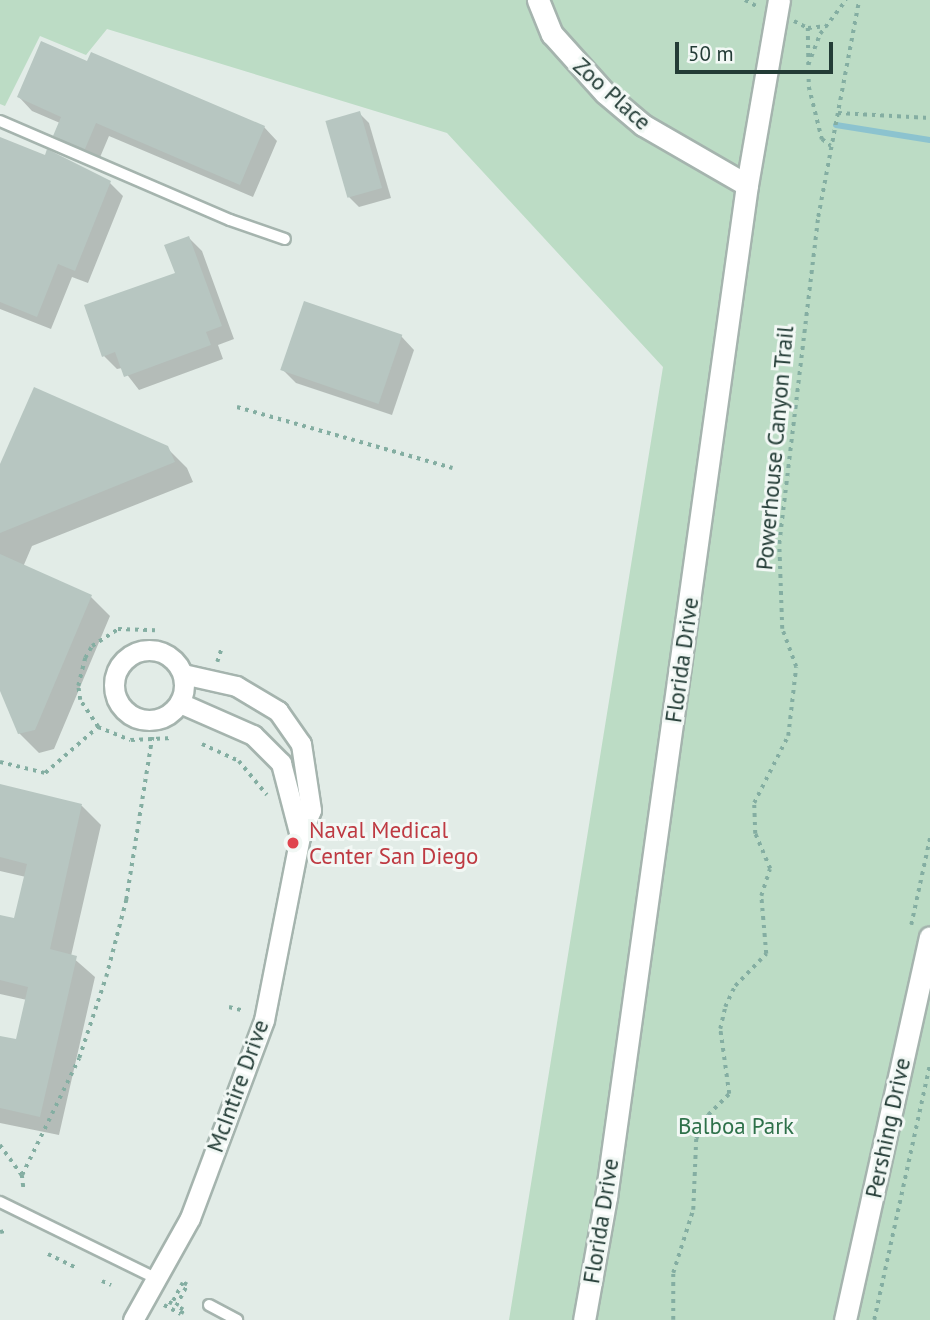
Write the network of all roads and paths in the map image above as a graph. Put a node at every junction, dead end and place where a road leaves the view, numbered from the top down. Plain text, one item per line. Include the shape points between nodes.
1 (538, 0) edge
2 (846, 0) edge
3 (859, 0) edge
4 (778, 7) edge
5 (827, 26) junction
6 (808, 27) junction
7 (807, 67) junction
8 (838, 113) junction
9 (930, 118) edge
10 (0, 121) edge
11 (831, 146) junction
12 (747, 185) junction
13 (285, 239) dead end
14 (237, 407) dead end
15 (453, 468) dead end
16 (155, 630) dead end
17 (221, 650) dead end
18 (217, 664) dead end
19 (183, 674) junction
20 (180, 703) junction
21 (98, 727) junction
22 (152, 737) junction
23 (173, 738) dead end
24 (202, 744) dead end
25 (0, 762) edge
26 (275, 803) dead end
27 (300, 837) junction
28 (930, 937) edge
29 (229, 1007) dead end
30 (245, 1011) dead end
31 (930, 1064) edge
32 (0, 1144) edge
33 (22, 1175) junction
34 (24, 1191) dead end
35 (0, 1202) edge
36 (48, 1254) dead end
37 (77, 1268) dead end
38 (155, 1278) junction
39 (102, 1281) dead end
40 (111, 1285) dead end
41 (163, 1302) joint
42 (209, 1305) dead end
43 (133, 1320) edge
44 (237, 1320) edge
45 (584, 1320) edge
46 (673, 1320) edge
47 (845, 1320) edge
48 (874, 1320) edge

1 - 12 main road, Zoo Place via 552,34 605,93 643,125
2 - 5 path
3 - 8 path, Powerhouse Canyon Trail
4 - 6 path
4 - 12 main road, Florida Drive
5 - 6 path
5 - 7 path
6 - 7 path
7 - 11 path via 822,139
8 - 9 path
8 - 11 path, Powerhouse Canyon Trail
10 - 13 lane
11 - 46 path, Powerhouse Canyon Trail via 797,368 779,544 782,629 796,667 788,736 754,803 755,834 770,869 761,896 766,954 735,986 725,1007 720,1029 729,1094 708,1115 696,1139 693,1210 673,1273
12 - 45 main road, Florida Drive via 606,1198
14 - 15 path
16 - 21 path via 118,629 92,646 78,686 80,700
17 - 18 path
19 - 20 street
19 - 20 street via 165,653 153,650 129,655 114,676 117,700 134,717 161,719
19 - 27 street, McIntire Drive via 236,687 278,711 301,744 311,784 311,810
20 - 27 street, McIntire Drive via 253,735 281,763
21 - 22 path via 131,740
21 - 25 path via 45,773
22 - 23 path
22 - 33 path via 126,901 106,977 79,1058
24 - 26 path via 239,761
27 - 38 street, McIntire Drive via 264,1020 190,1218
28 - 47 main road, Pershing Drive
29 - 30 path
31 - 48 path
32 - 33 path
33 - 34 path
35 - 38 lane
36 - 37 path
38 - 43 street, McIntire Drive
39 - 40 path
41 - 41 path via 172,1304 183,1283 187,1285 176,1306 183,1310 181,1314
42 - 44 lane

